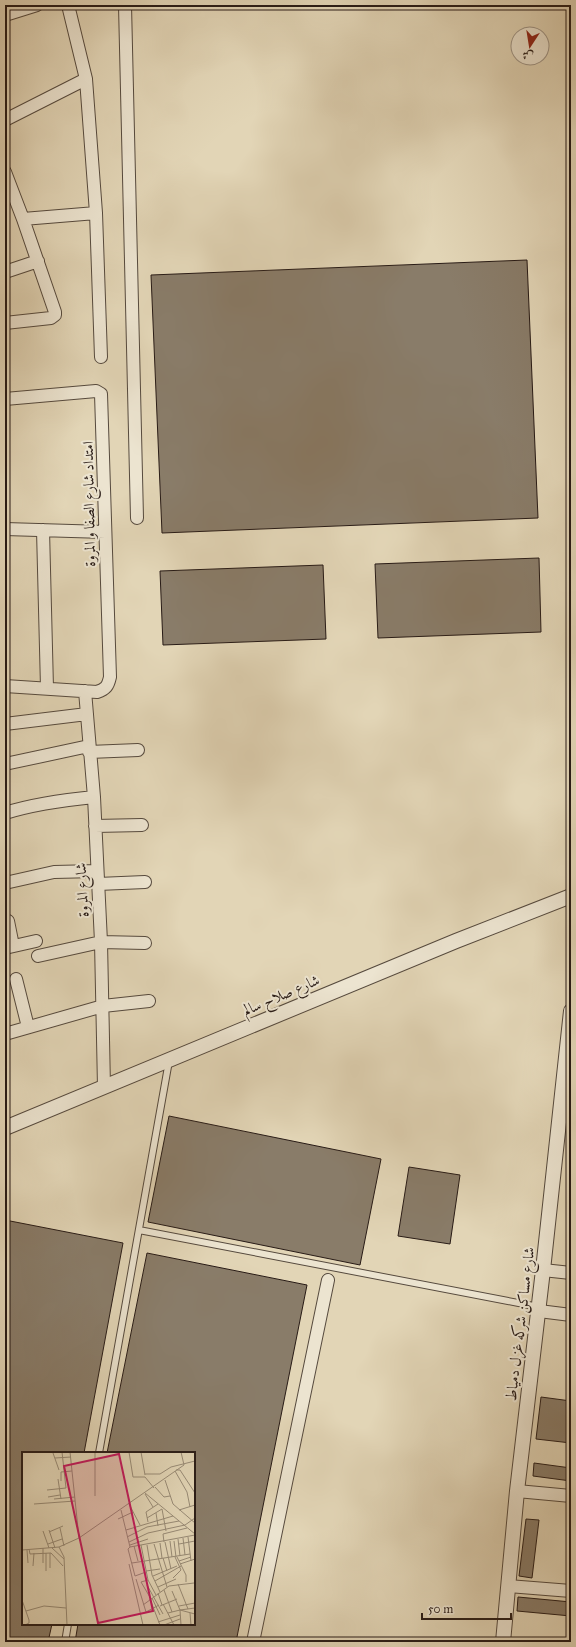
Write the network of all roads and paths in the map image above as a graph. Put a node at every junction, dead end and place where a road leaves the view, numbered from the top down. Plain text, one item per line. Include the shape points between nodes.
1 (37, 5) edge
2 (68, 5) edge
3 (125, 5) edge
4 (5, 15) edge
5 (86, 79) junction
6 (5, 120) edge
7 (5, 172) edge
8 (96, 213) junction
9 (23, 220) junction
10 (38, 261) junction
11 (5, 272) edge
12 (5, 323) edge
13 (101, 357) dead end
14 (5, 398) edge
15 (137, 518) dead end
16 (5, 530) edge
17 (43, 530) junction
18 (105, 532) junction
19 (5, 686) edge
20 (47, 688) junction
21 (85, 692) junction
22 (86, 714) junction
23 (5, 724) edge
24 (89, 749) junction
25 (138, 750) dead end
26 (5, 764) edge
27 (94, 797) junction
28 (5, 813) edge
29 (142, 825) dead end
30 (95, 826) junction
31 (97, 870) junction
32 (145, 882) dead end
33 (5, 883) edge
34 (98, 884) junction
35 (571, 896) edge
36 (8, 921) dead end
37 (36, 941) dead end
38 (101, 942) junction
39 (145, 943) dead end
40 (9, 947) edge
41 (38, 956) dead end
42 (16, 979) dead end
43 (149, 1001) dead end
44 (103, 1006) junction
45 (571, 1011) edge
46 (28, 1027) junction
47 (5, 1034) edge
48 (170, 1059) junction
49 (104, 1087) junction
50 (5, 1128) edge
51 (139, 1230) junction
52 (543, 1270) junction
53 (571, 1273) edge
54 (328, 1280) dead end
55 (539, 1309) junction
56 (571, 1315) edge
57 (99, 1452) edge
58 (517, 1491) junction
59 (571, 1496) edge
60 (508, 1586) junction
61 (571, 1591) edge
62 (68, 1625) edge
63 (65, 1642) edge
64 (253, 1642) edge
65 (503, 1642) edge

1 - 4 street
2 - 5 street
3 - 15 street
5 - 6 street
5 - 8 street
7 - 9 street
8 - 9 street
8 - 13 street
9 - 10 street
10 - 11 street
10 - 12 street via 55,315 51,318
14 - 18 street, امتداد شارع الصفا و المروة via 96,391 101,394
16 - 17 street
17 - 18 street
17 - 20 street
18 - 21 street, امتداد شارع الصفا و المروة via 110,677 104,690
19 - 20 street
20 - 21 street
21 - 22 street, شارع المروة
22 - 23 street
22 - 24 street, شارع المروة
24 - 25 street
24 - 26 street
24 - 27 street, شارع المروة
27 - 28 street via 30,805
27 - 30 street, شارع المروة
29 - 30 street
30 - 31 street, شارع المروة
31 - 33 street via 54,872
31 - 34 street, شارع المروة
32 - 34 street
34 - 38 street, شارع المروة
35 - 48 street, شارع صلاح سالم
36 - 40 street
37 - 40 street
38 - 39 street
38 - 41 street
38 - 44 street, شارع المروة
42 - 46 street
43 - 44 street
44 - 46 street
44 - 49 street, شارع المروة
45 - 52 street, شارع مساكن شركه غزل دمياط
46 - 47 street
48 - 49 street, شارع صلاح سالم
48 - 51 lane
49 - 50 street, شارع صلاح سالم
51 - 55 lane
51 - 57 lane
52 - 53 street
52 - 55 street, شارع مساكن شركه غزل دمياط
54 - 64 street
55 - 56 street
55 - 58 street, شارع مساكن شركه غزل دمياط
58 - 59 street
58 - 60 street, شارع مساكن شركه غزل دمياط
60 - 61 street
60 - 65 street, شارع مساكن شركه غزل دمياط
62 - 63 lane

